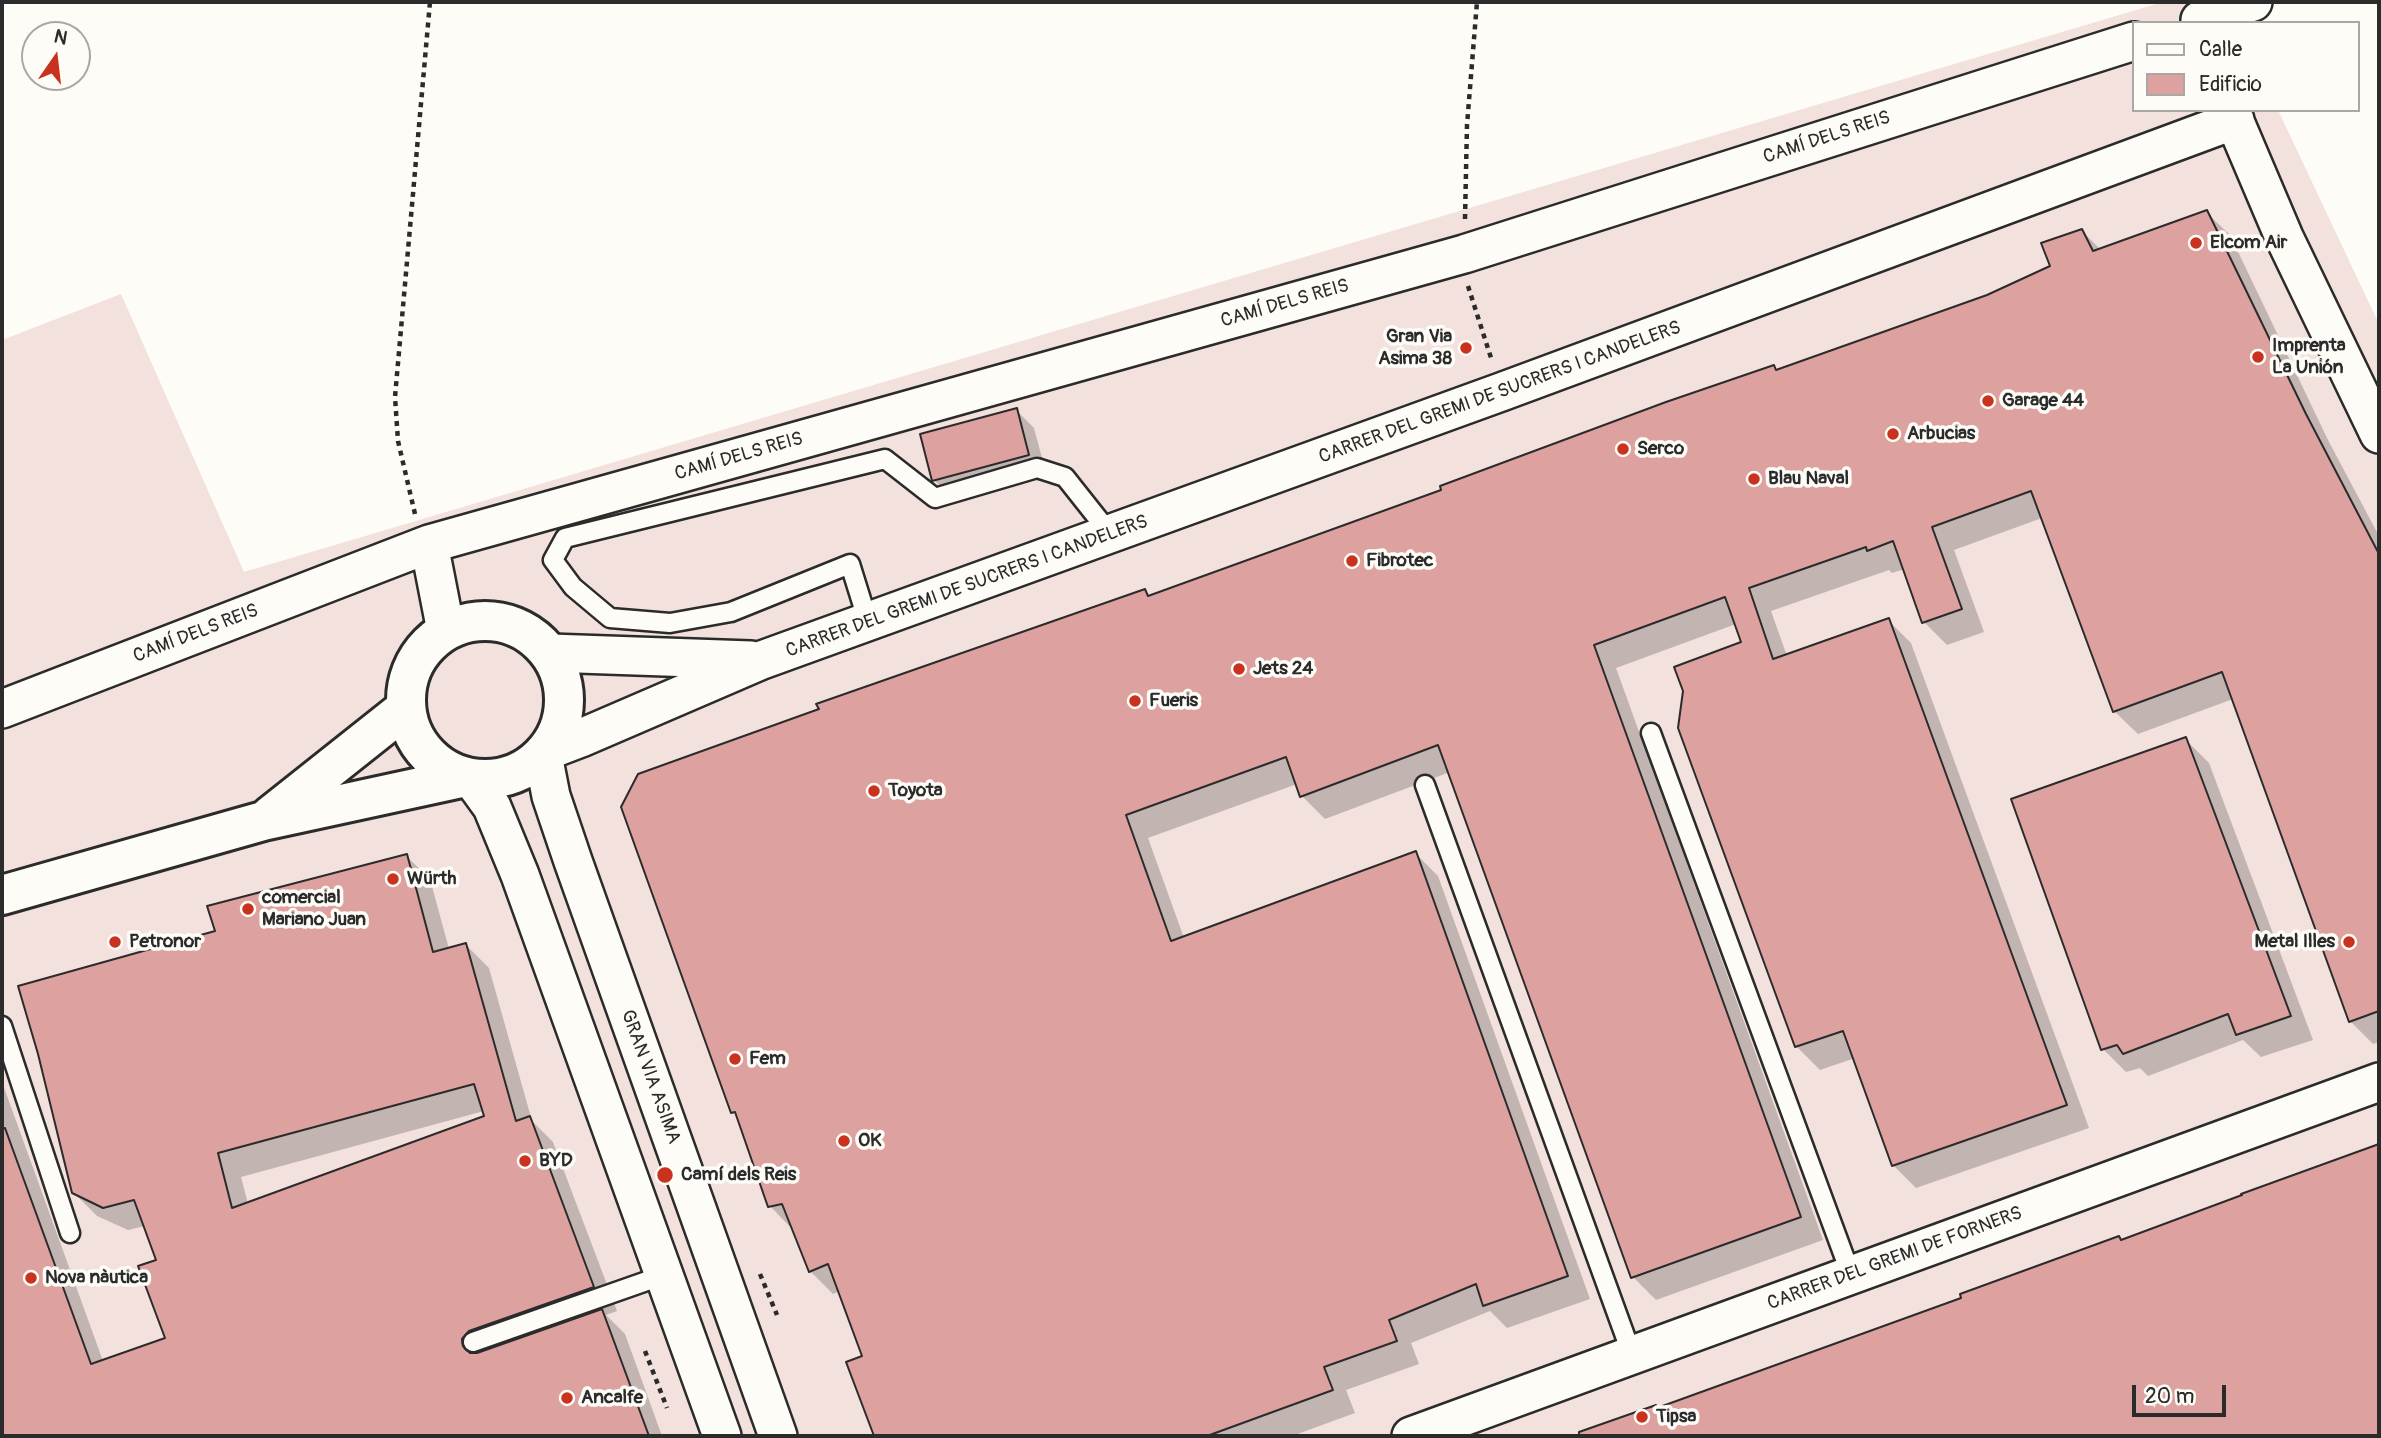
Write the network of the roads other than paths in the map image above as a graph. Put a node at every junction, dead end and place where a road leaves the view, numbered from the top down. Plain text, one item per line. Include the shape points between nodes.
1 (2253, 2) edge
2 (2200, 21) edge
3 (2132, 42) edge
4 (2233, 115) edge
5 (2379, 433) edge
6 (1111, 535) junction
7 (429, 544) junction
8 (868, 622) junction
9 (446, 631) junction
10 (550, 653) junction
11 (762, 660) junction
12 (406, 708) junction
13 (2, 709) edge
14 (1651, 733) dead end
15 (545, 753) junction
16 (468, 778) junction
17 (1425, 785) dead end
18 (263, 821) junction
19 (2, 895) edge
20 (2, 1026) edge
21 (2379, 1082) edge
22 (70, 1233) dead end
23 (664, 1275) junction
24 (1851, 1275) junction
25 (473, 1342) dead end
26 (1632, 1355) junction
27 (722, 1436) edge
28 (778, 1436) edge
29 (1411, 1436) edge

1 - 2 street
3 - 7 street, CAMÍ DELS REIS via 1464,254
4 - 5 street via 2284,237
4 - 6 street, CARRER DEL GREMI DE SUCRERS I CANDELERS
6 - 8 street, CARRER DEL GREMI DE SUCRERS I CANDELERS
6 - 8 lane via 1065,477 1037,468 935,498 885,459 565,538 553,561 573,587 610,618 670,623 731,612 850,564
7 - 9 street
7 - 13 street, CAMÍ DELS REIS
8 - 11 street, CARRER DEL GREMI DE SUCRERS I CANDELERS
9 - 10 street via 490,620 513,625
9 - 12 street via 414,664
10 - 11 street, CARRER DEL GREMI DE SUCRERS I CANDELERS
10 - 15 street via 562,677 565,703 560,728
11 - 15 street, CARRER DEL GREMI DE SUCRERS I CANDELERS
12 - 16 street via 412,731 425,752 444,768
12 - 18 street
14 - 24 lane
15 - 16 street via 511,775
15 - 28 street, GRAN VIA ASIMA via 551,796 573,861
16 - 18 street
16 - 23 street via 492,807 520,875
17 - 26 lane
18 - 19 street
20 - 22 lane
21 - 24 street, CARRER DEL GREMI DE FORNERS
23 - 25 lane
23 - 27 street
24 - 26 street, CARRER DEL GREMI DE FORNERS
26 - 29 street, CARRER DEL GREMI DE FORNERS

